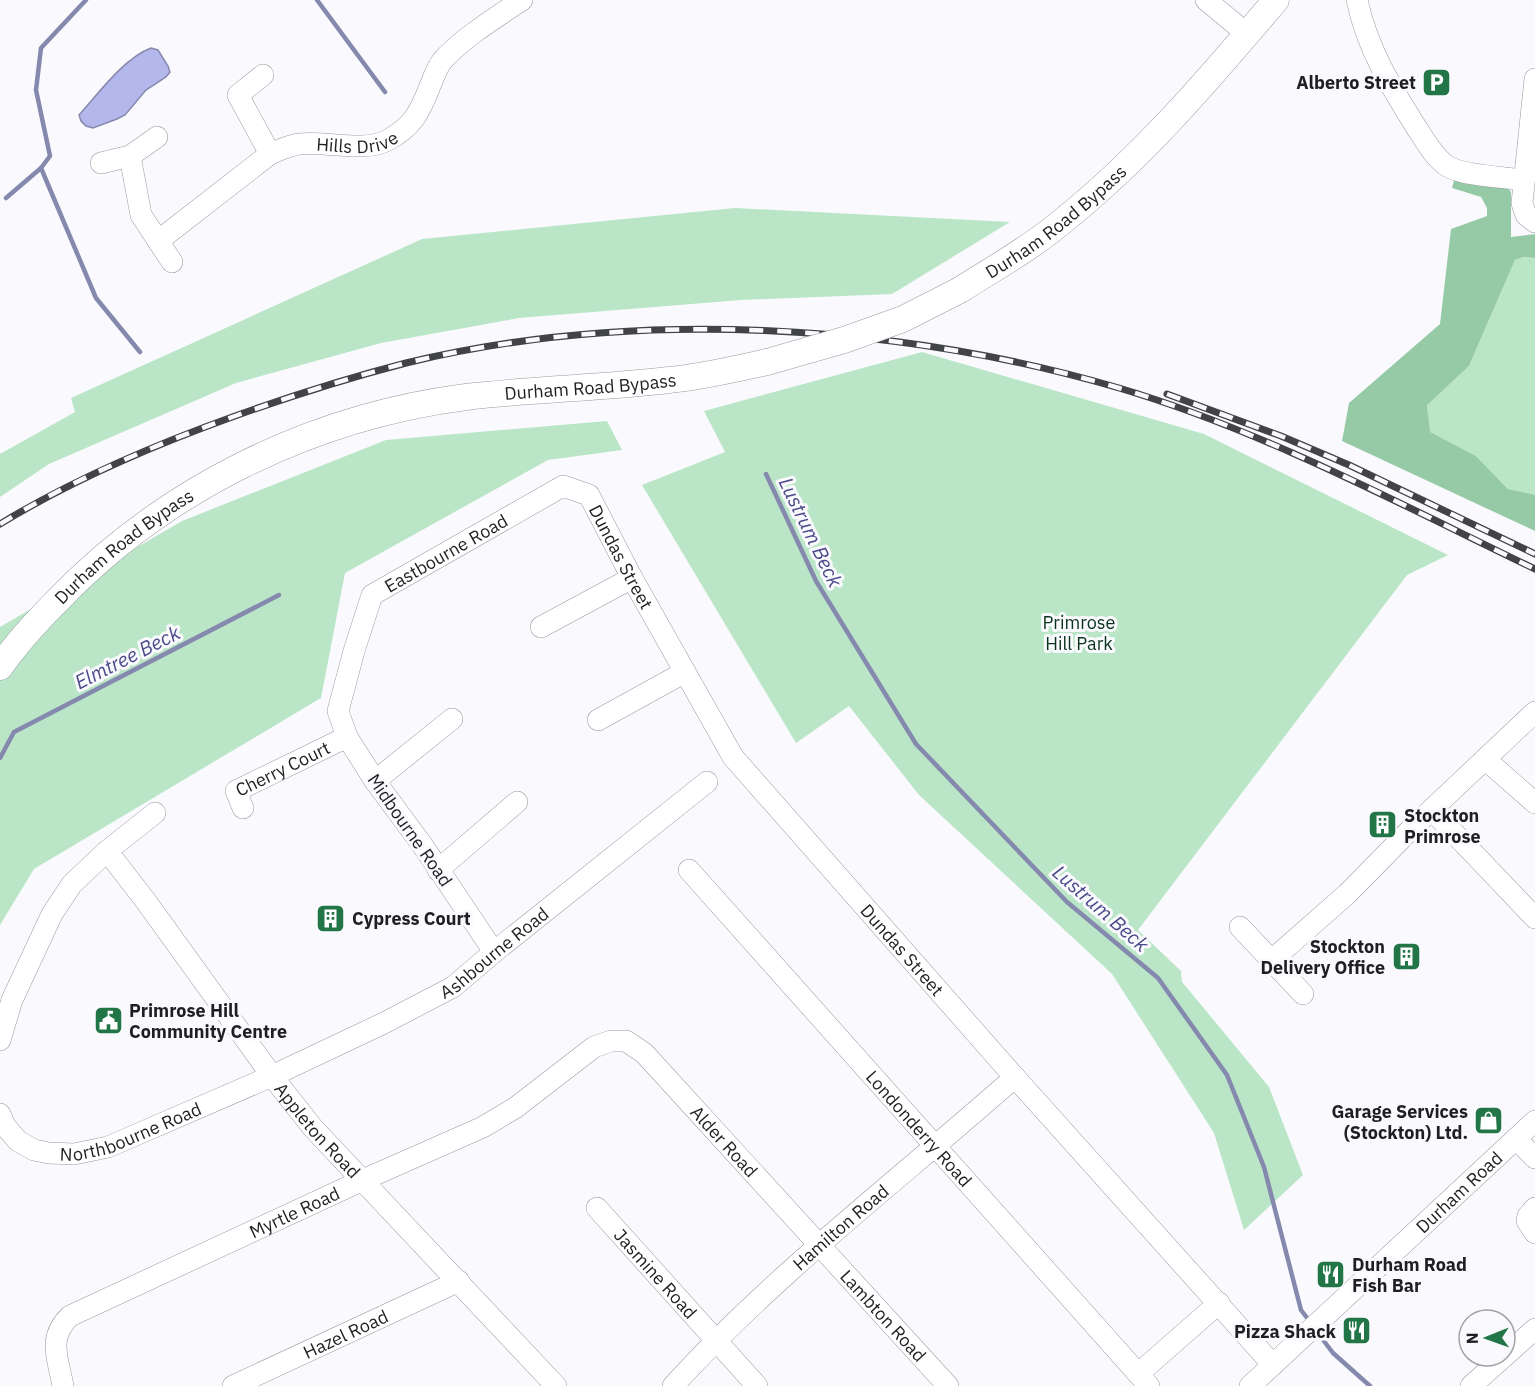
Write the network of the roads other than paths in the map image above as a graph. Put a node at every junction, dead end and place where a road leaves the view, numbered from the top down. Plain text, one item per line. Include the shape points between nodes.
1 (522, 0) edge
2 (1206, 0) edge
3 (1276, 0) edge
4 (1357, 0) edge
5 (1247, 34) junction
6 (263, 75) dead end
7 (1535, 78) edge
8 (157, 137) dead end
9 (270, 154) junction
10 (130, 156) junction
11 (101, 163) dead end
12 (1524, 180) junction
13 (1530, 219) edge
14 (158, 241) junction
15 (172, 262) dead end
16 (589, 495) joint
17 (632, 578) junction
18 (541, 627) dead end
19 (0, 667) edge
20 (685, 672) junction
21 (1535, 712) edge
22 (452, 719) dead end
23 (598, 720) dead end
24 (347, 737) junction
25 (1485, 759) junction
26 (375, 781) junction
27 (701, 796) dead end
28 (517, 802) dead end
29 (1535, 803) edge
30 (243, 808) dead end
31 (1432, 810) junction
32 (155, 813) dead end
33 (107, 850) junction
34 (438, 870) junction
35 (688, 870) dead end
36 (1535, 918) edge
37 (1240, 927) dead end
38 (494, 952) junction
39 (1272, 960) junction
40 (1303, 993) dead end
41 (0, 1040) edge
42 (626, 1041) joint
43 (272, 1076) junction
44 (1014, 1077) junction
45 (0, 1114) edge
46 (1535, 1121) edge
47 (1516, 1139) junction
48 (935, 1148) junction
49 (1535, 1158) edge
50 (363, 1180) junction
51 (597, 1208) dead end
52 (1535, 1208) edge
53 (1535, 1233) edge
54 (820, 1244) junction
55 (459, 1281) junction
56 (1219, 1303) junction
57 (1535, 1329) edge
58 (715, 1341) junction
59 (1273, 1365) junction
60 (271, 1378) edge
61 (1144, 1380) edge
62 (546, 1383) edge
63 (63, 1386) edge
64 (233, 1386) edge
65 (674, 1386) edge
66 (757, 1386) edge
67 (948, 1386) edge
68 (1250, 1386) edge
69 (1471, 1386) edge

1 - 9 street, Hills Drive via 444,59 420,112 412,123 385,142 300,144
2 - 5 street
3 - 5 main road, Durham Road Bypass
4 - 12 street via 1392,90 1430,149 1447,166
5 - 19 main road, Durham Road Bypass, bridge via 1115,176 1058,225 960,290 903,319 844,340 730,371 464,398 378,415 293,442 215,478 105,554 40,619
6 - 9 street via 238,94
7 - 12 street
8 - 10 street
9 - 14 street, Hills Drive
10 - 11 street
10 - 14 street via 141,215
12 - 13 street via 1522,203
14 - 15 street
16 - 17 street, Dundas Street
16 - 24 street, Eastbourne Road via 563,486 372,595 338,711
17 - 18 street
17 - 20 street, Dundas Street
20 - 23 street
20 - 44 street, Dundas Street via 733,757
21 - 25 street
22 - 26 street
24 - 26 street, Midbourne Road
24 - 30 street, Cherry Court via 236,791
25 - 29 street
25 - 31 street
26 - 34 street, Midbourne Road
27 - 38 street, Ashbourne Road
28 - 34 street
31 - 36 street
31 - 39 street via 1347,894
32 - 33 street
33 - 41 street via 72,884 52,914 12,1000
33 - 43 street, Appleton Road
34 - 38 street, Midbourne Road
35 - 48 street, Londonderry Road
37 - 39 street
38 - 43 street, Ashbourne Road via 453,987
39 - 40 street
42 - 50 street, Myrtle Road via 594,1047 515,1108 483,1127
42 - 54 street, Alder Road via 644,1053
43 - 45 street, Northbourne Road via 108,1147 74,1154 34,1150 18,1141
43 - 50 street, Appleton Road via 313,1128
44 - 48 street, Hamilton Road
44 - 56 street, Dundas Street
46 - 47 street, Durham Road
47 - 49 street
47 - 59 street, Durham Road
48 - 54 street, Hamilton Road
48 - 61 street, Londonderry Road
50 - 55 street, Appleton Road
50 - 63 street, Myrtle Road via 70,1316 56,1333 55,1342
51 - 58 street, Jasmine Road
52 - 53 street via 1527,1221
54 - 58 street, Hamilton Road
54 - 67 street, Lambton Road
55 - 60 street, Hazel Road
55 - 62 street, Appleton Road
56 - 59 street, Dundas Street
56 - 61 street
57 - 69 street
58 - 65 street, Hamilton Road
58 - 66 street, Jasmine Road
59 - 68 street, Durham Road
60 - 64 street, Hazel Road

